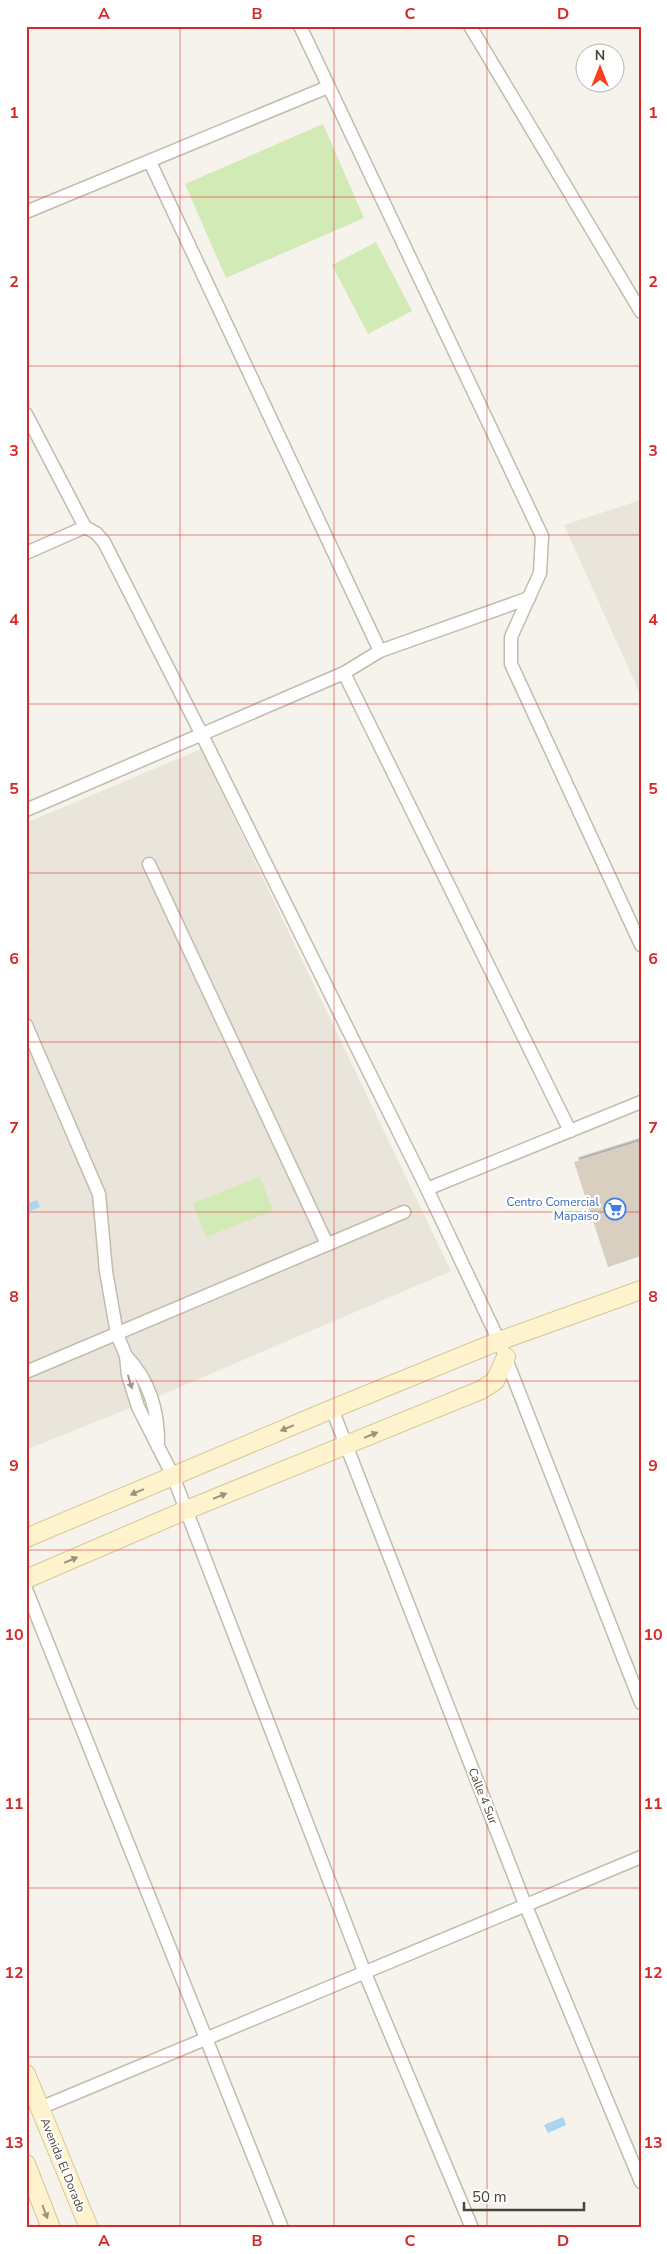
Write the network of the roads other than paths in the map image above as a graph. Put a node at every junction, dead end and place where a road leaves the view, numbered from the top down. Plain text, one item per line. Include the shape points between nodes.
1 (300, 26) edge
2 (470, 26) edge
3 (328, 87) junction
4 (150, 162) junction
5 (26, 212) edge
6 (641, 312) edge
7 (26, 414) edge
8 (85, 528) junction
9 (26, 553) edge
10 (529, 598) junction
11 (380, 651) junction
12 (344, 674) junction
13 (201, 733) junction
14 (26, 810) edge
15 (149, 864) dead end
16 (641, 946) edge
17 (26, 1025) edge
18 (641, 1102) edge
19 (570, 1131) junction
20 (427, 1189) junction
21 (404, 1212) dead end
22 (328, 1244) junction
23 (641, 1290) edge
24 (117, 1334) junction
25 (499, 1341) junction
26 (506, 1357) junction
27 (26, 1372) edge
28 (332, 1409) junction
29 (345, 1446) junction
30 (172, 1476) junction
31 (184, 1510) junction
32 (26, 1538) edge
33 (26, 1579) edge
34 (26, 1590) edge
35 (641, 1703) edge
36 (641, 1857) edge
37 (525, 1904) junction
38 (364, 1971) junction
39 (205, 2038) junction
40 (26, 2074) edge
41 (40, 2108) junction
42 (26, 2164) edge
43 (30, 2182) edge
44 (641, 2182) edge
45 (51, 2228) edge
46 (89, 2228) edge
47 (282, 2228) edge
48 (472, 2228) edge

1 - 3 street
2 - 6 street
3 - 4 street
3 - 10 street via 542,536 540,573
4 - 5 street
4 - 11 street
7 - 8 street
8 - 9 street
8 - 13 street via 96,532 104,542
10 - 11 street
10 - 16 street via 511,637 511,664
11 - 12 street
12 - 13 street
12 - 19 street
13 - 14 street
13 - 20 street
15 - 22 street
17 - 24 street via 99,1194 106,1271
18 - 19 street
19 - 20 street
20 - 25 street
21 - 22 street
22 - 24 street
23 - 25 street
24 - 27 street
24 - 30 street via 126,1356 140,1370 152,1399 158,1446
25 - 26 street
25 - 28 street
29 -> 26 street via 481,1390 495,1382
26 - 35 street
28 - 29 street, Calle 4 Sur
28 -> 30 street
31 -> 29 street
29 - 37 street, Calle 4 Sur
30 - 31 street
30 -> 32 street
33 -> 31 street
31 - 38 street
34 - 39 street
36 - 37 street
37 - 38 street
37 - 44 street, Calle 4 Sur
38 - 39 street
38 - 48 street
39 - 41 street
39 - 47 street
40 - 41 street, Avenida El Dorado
41 - 46 street, Avenida El Dorado
42 - 43 street
43 -> 45 street

